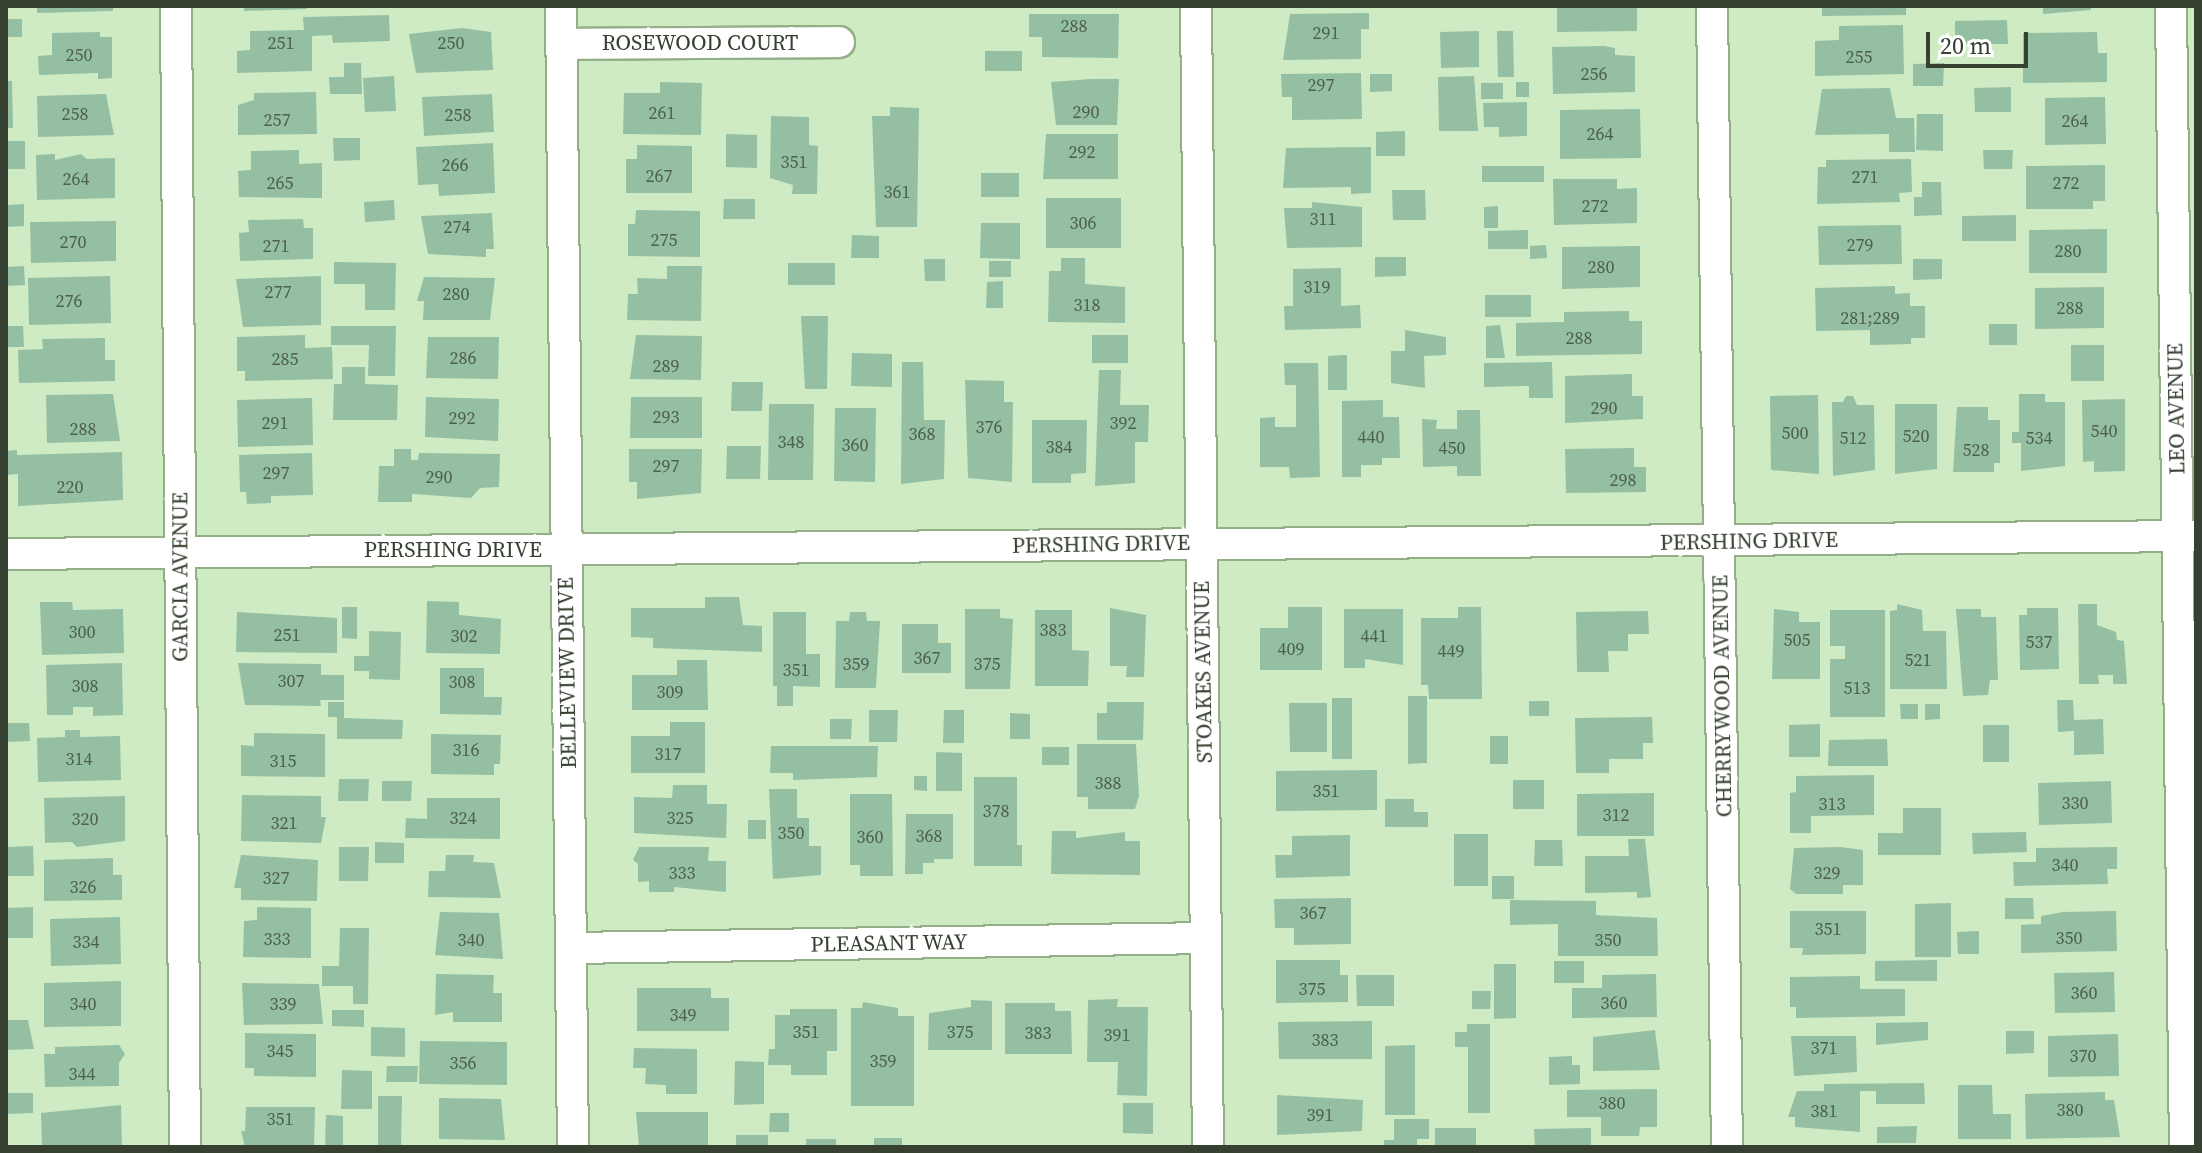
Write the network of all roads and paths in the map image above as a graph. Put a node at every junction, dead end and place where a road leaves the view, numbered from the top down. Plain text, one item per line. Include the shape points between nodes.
1 (176, 6) edge
2 (561, 6) edge
3 (1196, 6) edge
4 (1712, 6) edge
5 (2171, 6) edge
6 (839, 42) dead end
7 (561, 44) junction
8 (2186, 536) edge
9 (1720, 541) junction
10 (1202, 543) junction
11 (564, 550) junction
12 (180, 551) junction
13 (6, 554) edge
14 (1206, 938) junction
15 (572, 948) junction
16 (185, 1147) edge
17 (573, 1147) edge
18 (1208, 1147) edge
19 (1727, 1147) edge
20 (2185, 1147) edge

1 - 12 street, GARCIA AVENUE
2 - 7 street, BELLEVIEW DRIVE
3 - 10 street, STOAKES AVENUE
4 - 9 street, CHERRYWOOD AVENUE
5 - 8 street, LEO AVENUE
6 - 7 street, ROSEWOOD COURT
7 - 11 street, BELLEVIEW DRIVE
8 - 9 street, PERSHING DRIVE
8 - 20 street, LEO AVENUE
9 - 10 street, PERSHING DRIVE
9 - 19 street, CHERRYWOOD AVENUE
10 - 11 street, PERSHING DRIVE
10 - 14 street, STOAKES AVENUE
11 - 12 street, PERSHING DRIVE
11 - 15 street, BELLEVIEW DRIVE
12 - 13 street, PERSHING DRIVE
12 - 16 street, GARCIA AVENUE
14 - 15 street, PLEASANT WAY
14 - 18 street, STOAKES AVENUE
15 - 17 street, BELLEVIEW DRIVE

